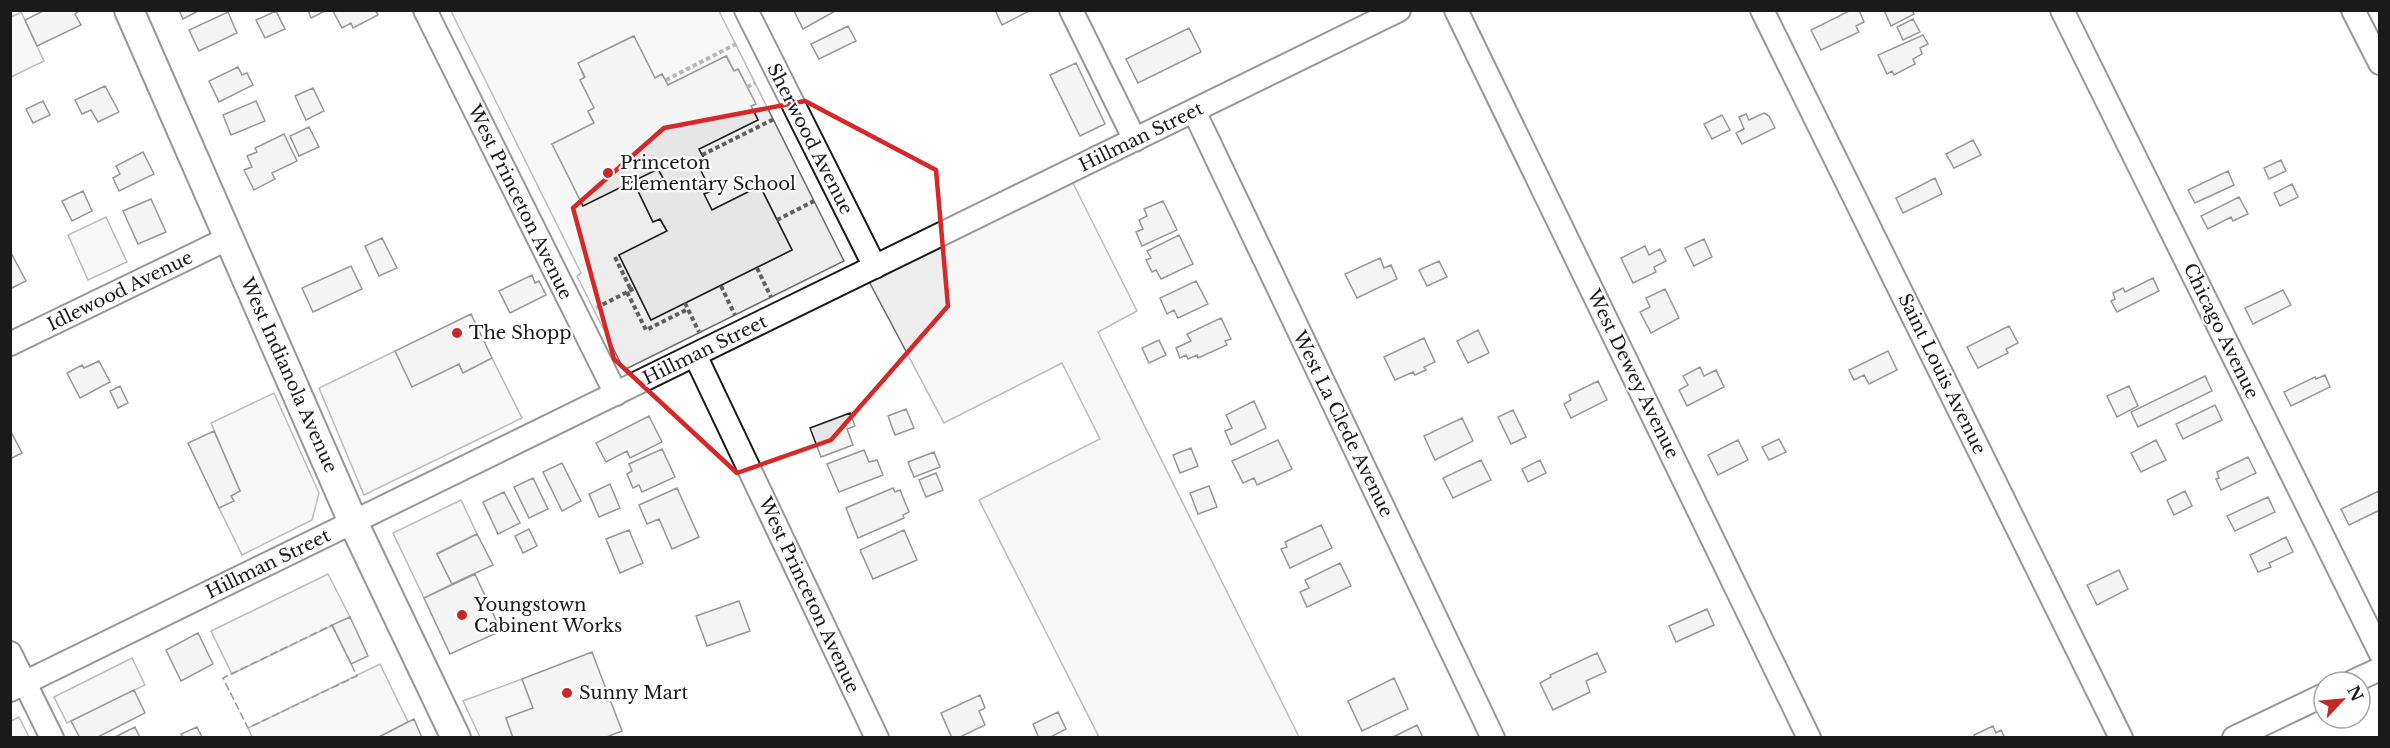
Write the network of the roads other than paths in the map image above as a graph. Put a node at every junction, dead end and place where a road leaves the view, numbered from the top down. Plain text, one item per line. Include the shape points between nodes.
1 (129, 10) edge
2 (425, 10) edge
3 (746, 10) edge
4 (1071, 10) edge
5 (1399, 10) edge
6 (1456, 10) edge
7 (1762, 10) edge
8 (2062, 10) edge
9 (2353, 10) edge
10 (2379, 63) edge
11 (1194, 111) junction
12 (1135, 140) junction
13 (229, 238) junction
14 (874, 267) junction
15 (10, 344) edge
16 (695, 355) junction
17 (616, 394) junction
18 (353, 522) junction
19 (2379, 652) edge
20 (10, 653) edge
21 (18, 687) edge
22 (2312, 701) edge
23 (51, 738) edge
24 (456, 738) edge
25 (877, 738) edge
26 (1493, 738) edge
27 (1809, 738) edge
28 (2121, 738) edge
29 (2234, 738) edge

1 - 13 main road, West Indianola Avenue
2 - 17 street, West Princeton Avenue
3 - 14 street, Sherwood Avenue
4 - 12 street
5 - 11 street, Hillman Street
6 - 27 street, West Dewey Avenue
7 - 28 street, Saint Louis Avenue
8 - 19 street, Chicago Avenue
9 - 10 street
11 - 12 street, Hillman Street
11 - 26 street, West La Clede Avenue
12 - 14 street, Hillman Street
13 - 15 street, Idlewood Avenue
13 - 18 main road, West Indianola Avenue
14 - 16 street, Hillman Street
16 - 17 street, Hillman Street
16 - 25 street, West Princeton Avenue
17 - 18 street, Hillman Street
18 - 21 street, Hillman Street
18 - 24 main road, West Indianola Avenue
20 - 21 street
21 - 23 street
22 - 29 street

